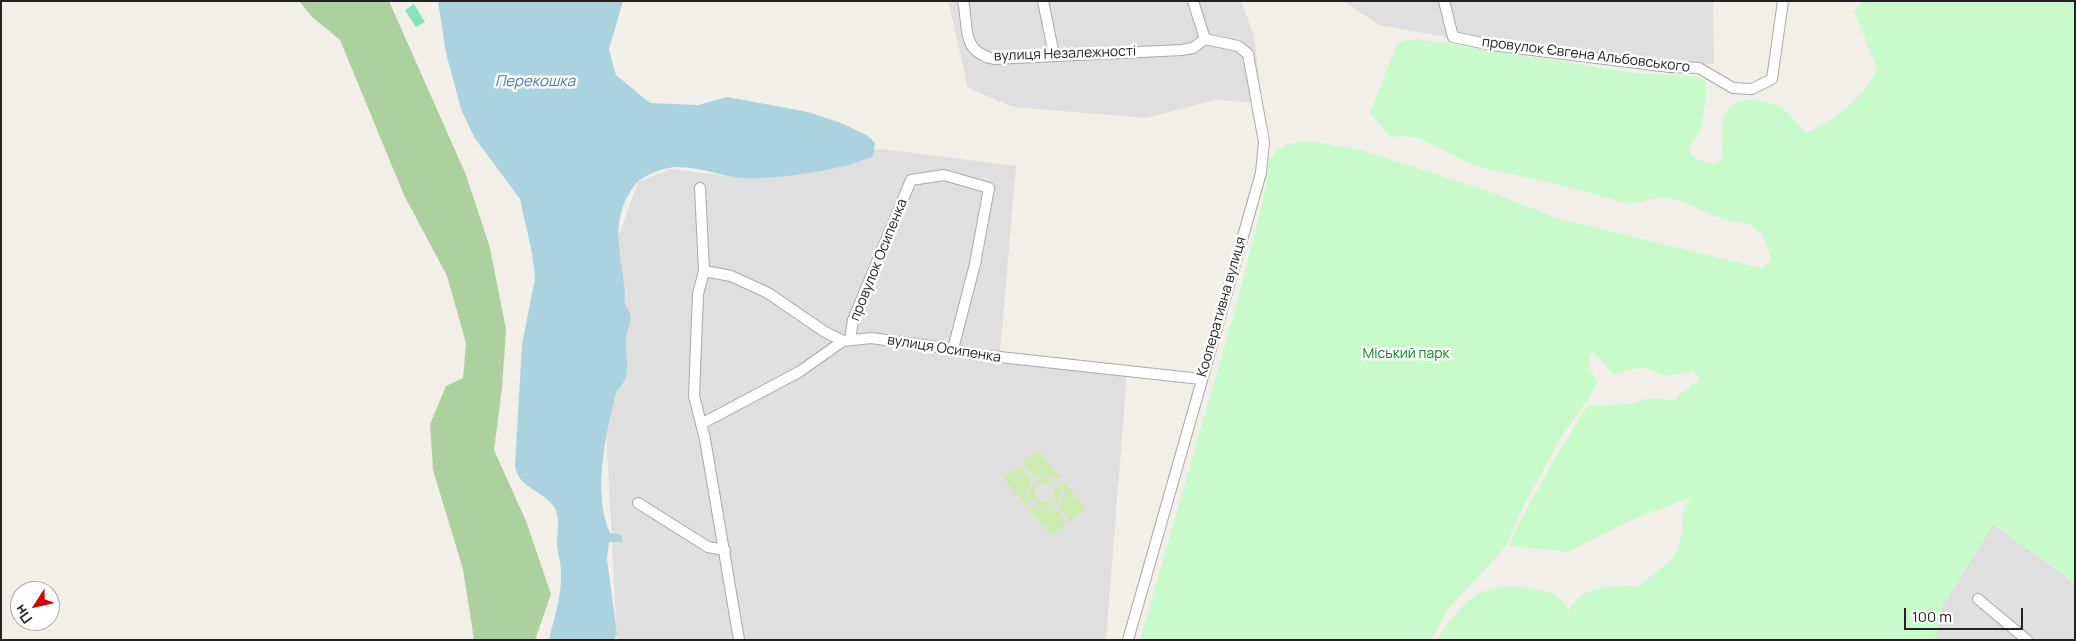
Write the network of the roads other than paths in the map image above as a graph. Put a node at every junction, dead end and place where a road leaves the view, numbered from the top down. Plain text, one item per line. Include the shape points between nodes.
1 (963, 1) edge
2 (1043, 1) edge
3 (1193, 1) edge
4 (1444, 1) edge
5 (1783, 1) edge
6 (1205, 39) junction
7 (1054, 54) junction
8 (700, 188) dead end
9 (704, 271) junction
10 (846, 341) junction
11 (953, 349) junction
12 (1201, 379) junction
13 (701, 424) junction
14 (638, 503) dead end
15 (724, 550) junction
16 (1978, 599) dead end
17 (738, 640) edge
18 (1128, 640) edge
19 (2027, 640) edge

1 - 7 street, вулиця Незалежності via 968,40 975,52 994,59
2 - 7 street
3 - 6 street
4 - 5 street, провулок Євгена Альбовського via 1453,37 1491,45 1699,68 1733,88 1752,89 1772,78
6 - 7 street, вулиця Незалежності via 1193,48 1182,50
6 - 12 street, Кооперативна вулиця via 1238,46 1248,54 1264,142 1262,172
8 - 9 street
9 - 10 street via 731,276 768,293 824,332
9 - 13 street via 698,294 694,396
10 - 11 street, вулиця Осипенка via 871,338
10 - 11 street, провулок Осипенка via 911,180 944,175 989,188 975,264
10 - 13 street via 799,372
11 - 12 street, вулиця Осипенка via 1001,358
12 - 18 street, Кооперативна вулиця
13 - 15 street
14 - 15 street via 708,547
15 - 17 street
16 - 19 street

